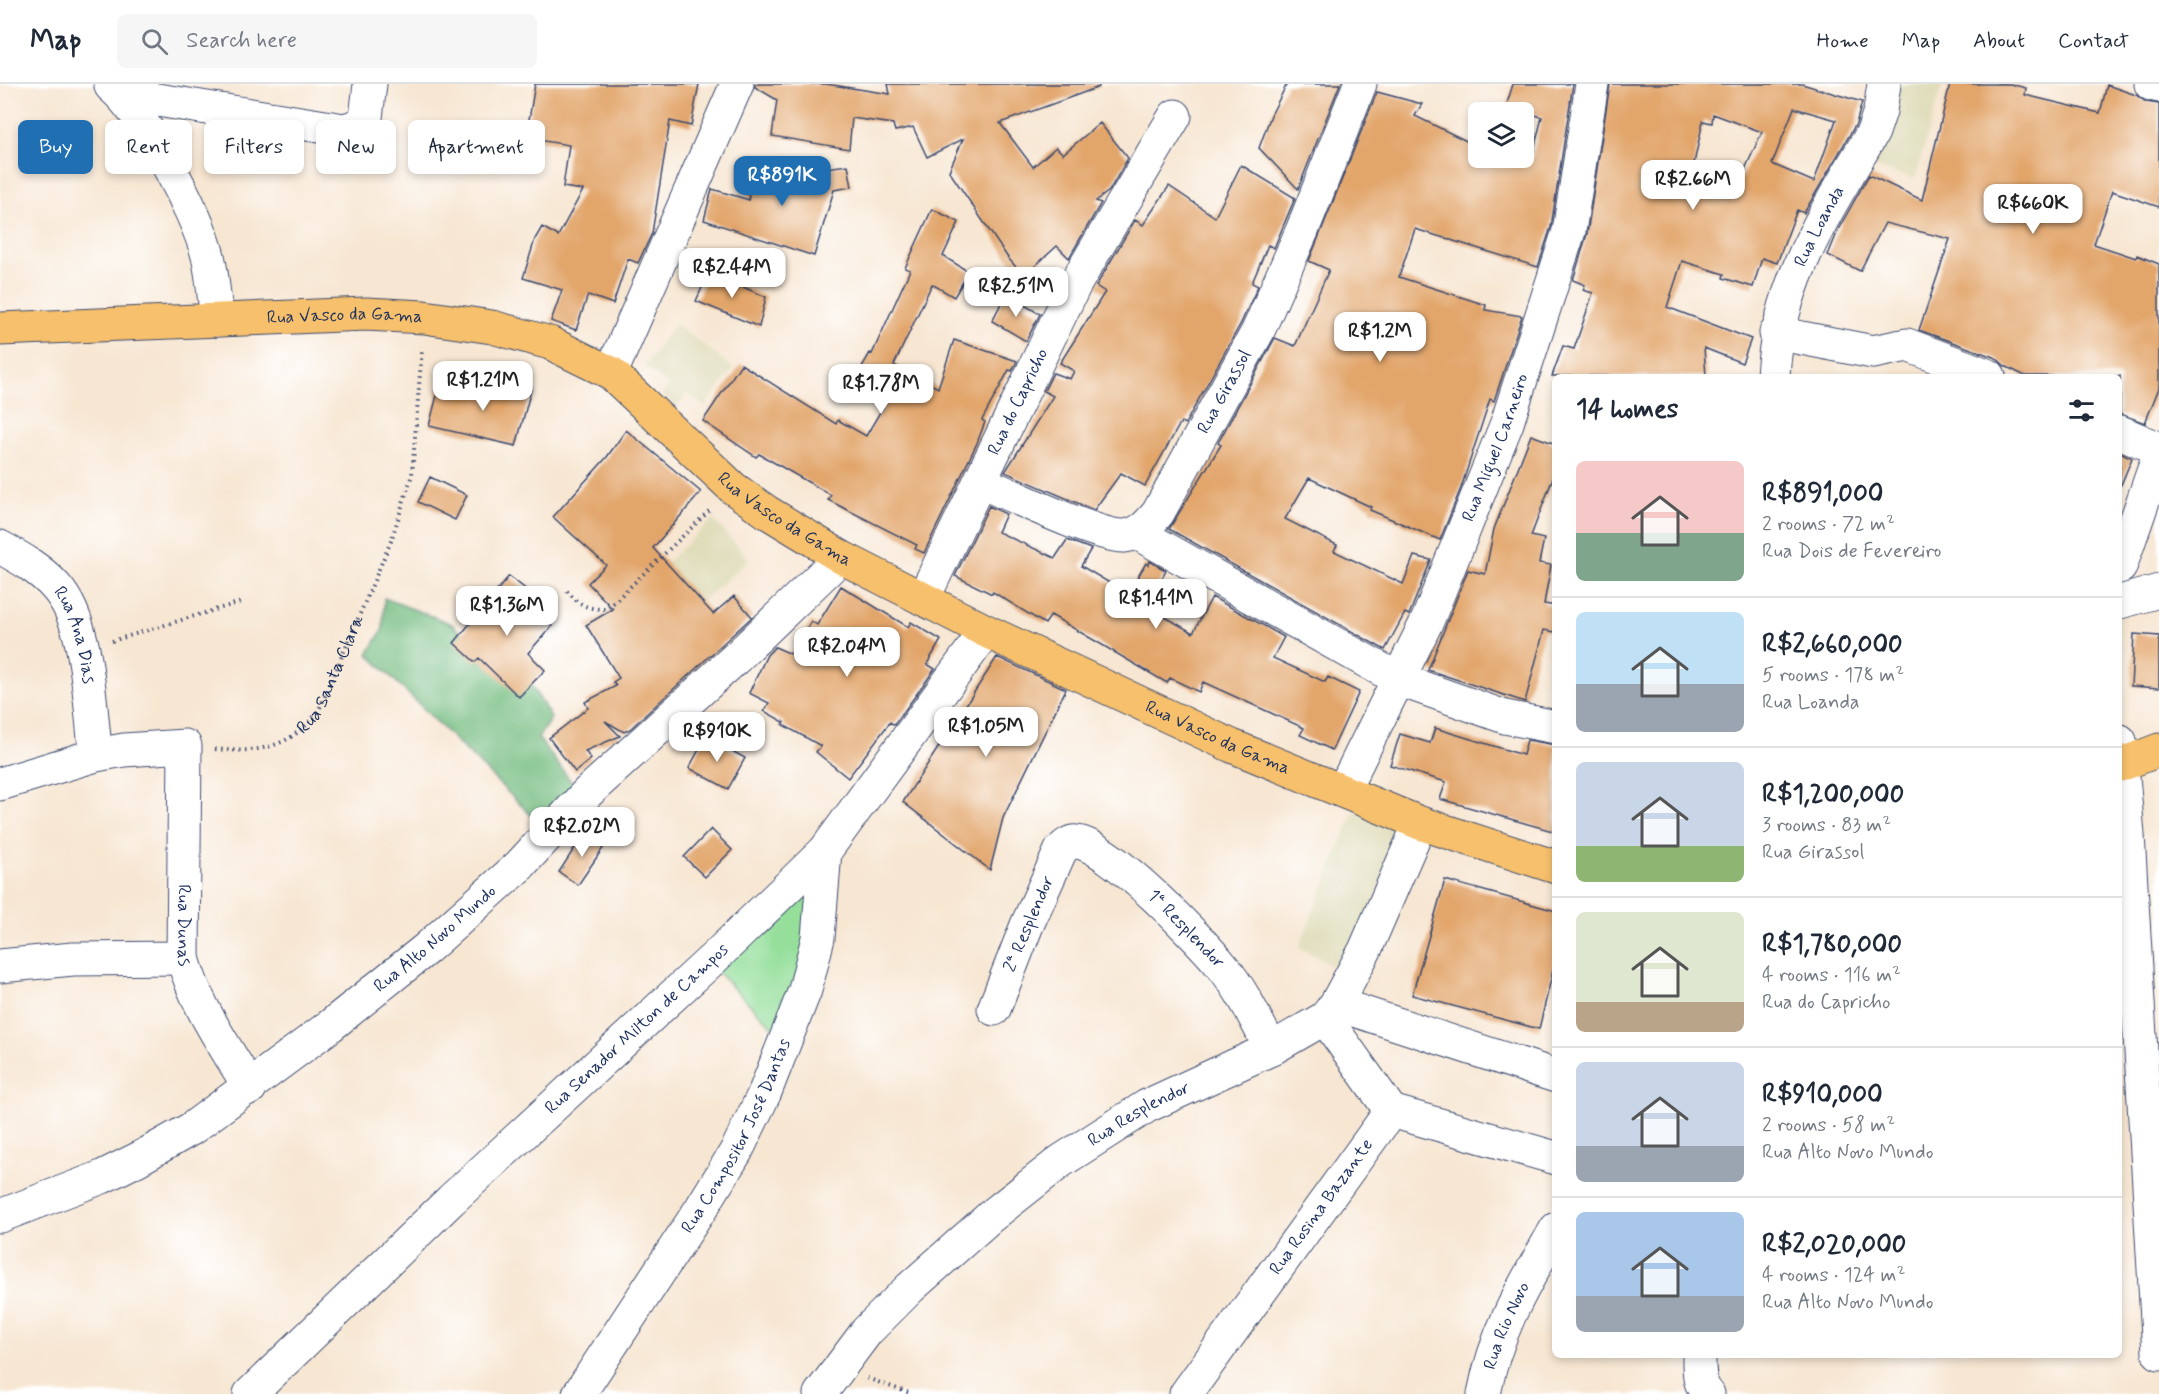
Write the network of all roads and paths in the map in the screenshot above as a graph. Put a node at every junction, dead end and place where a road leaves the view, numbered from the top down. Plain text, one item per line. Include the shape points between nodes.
1 (370, 84) edge
2 (737, 84) edge
3 (1360, 84) edge
4 (1592, 84) edge
5 (1884, 84) edge
6 (2151, 84) edge
7 (2159, 86) edge
8 (114, 89) edge
9 (1175, 116) dead end
10 (424, 317) junction
11 (217, 320) junction
12 (0, 329) edge
13 (1776, 333) junction
14 (611, 373) junction
15 (1773, 374) edge
16 (1984, 374) edge
17 (2122, 433) edge
18 (2159, 449) edge
19 (2159, 455) edge
20 (981, 482) junction
21 (733, 488) junction
22 (1137, 533) junction
23 (0, 546) edge
24 (841, 557) junction
25 (2122, 561) edge
26 (567, 591) dead end
27 (2159, 591) edge
28 (923, 598) junction
29 (2122, 601) edge
30 (241, 602) dead end
31 (986, 631) junction
32 (82, 650) junction
33 (1400, 680) junction
34 (1552, 726) edge
35 (185, 746) junction
36 (2159, 750) edge
37 (96, 755) junction
38 (2122, 756) edge
39 (2122, 776) edge
40 (0, 784) edge
41 (1343, 791) junction
42 (1420, 823) junction
43 (1069, 843) joint
44 (825, 851) junction
45 (1552, 866) edge
46 (183, 958) junction
47 (0, 966) edge
48 (994, 1009) dead end
49 (1330, 1011) junction
50 (1271, 1049) junction
51 (1552, 1075) edge
52 (250, 1088) junction
53 (1390, 1111) junction
54 (1552, 1157) edge
55 (2141, 1163) edge
56 (0, 1216) edge
57 (1552, 1236) edge
58 (2159, 1353) edge
59 (1699, 1358) edge
60 (838, 1367) junction
61 (250, 1394) edge
62 (579, 1394) edge
63 (820, 1394) edge
64 (912, 1394) edge
65 (1186, 1394) edge
66 (1484, 1394) edge
67 (1708, 1394) edge

1 - 8 street via 366,118 344,130
2 - 14 street
3 - 22 street, Rua Girassol via 1258,331 1158,513
4 - 33 street, Rua Miguel Carneiro via 1569,231 1558,272 1504,433
5 - 13 street, Rua Loanda via 1873,132 1795,273
6 - 7 street
8 - 11 street via 148,134 198,227 208,257
9 - 20 street, Rua do Capricho via 1075,284
10 - 11 main road, Rua Vasco da Gama via 366,314
10 - 14 main road, Rua Vasco da Gama via 492,327 550,344
10 - 35 path, Rua Santa Clara via 412,475 391,542 319,710 298,733 274,748 255,751
11 - 12 main road, Rua Vasco da Gama
13 - 15 street, Rua Loanda
13 - 16 street via 1873,352 1907,345
14 - 21 main road, Rua Vasco da Gama
17 - 18 street
19 - 25 street
20 - 22 street via 1110,535
20 - 28 street, Rua do Capricho
21 - 24 main road, Rua Vasco da Gama
21 - 26 path via 607,609 579,605
22 - 33 street
23 - 32 street, Rua Ana Dias via 35,567 56,587 71,609
24 - 28 main road, Rua Vasco da Gama
24 - 52 street, Rua Alto Novo Mundo via 588,792 519,866 426,949
27 - 29 street
28 - 31 main road, Rua Vasco da Gama
30 - 32 path
31 - 41 main road, Rua Vasco da Gama via 1232,746
31 - 44 street, Rua Senador Milton de Campos
32 - 37 street, Rua Ana Dias
33 - 34 street via 1505,717
33 - 41 street, Rua Miguel Carneiro
35 - 37 street
35 - 46 street, Rua Dunas
36 - 38 main road
37 - 40 street
39 - 55 street
41 - 42 main road, Rua Vasco da Gama
42 - 45 main road, Rua Vasco da Gama
42 - 49 street via 1365,950
43 - 48 street, 2ª Resplendor via 1061,850 1036,904
43 - 50 street, 1ª Resplendor via 1085,845 1152,891 1222,966
44 - 61 street, Rua Senador Milton de Campos via 434,1216
44 - 62 street, Rua Compositor José Dantas via 818,938 805,990 765,1092 737,1150 702,1207
46 - 47 street via 73,959
46 - 52 street, Rua Dunas via 190,985
49 - 50 street, Rua Resplendor
49 - 51 street
49 - 53 street
50 - 60 street, Rua Resplendor via 1147,1106 1061,1161 990,1216 910,1288
52 - 56 street, Rua Alto Novo Mundo via 138,1160
53 - 54 street
53 - 65 street, Rua Rosina Bazante
55 - 58 street
57 - 66 street, Rua Rio Novo via 1505,1320
59 - 67 street via 1699,1372
60 - 63 street, Rua Resplendor
60 - 64 path

